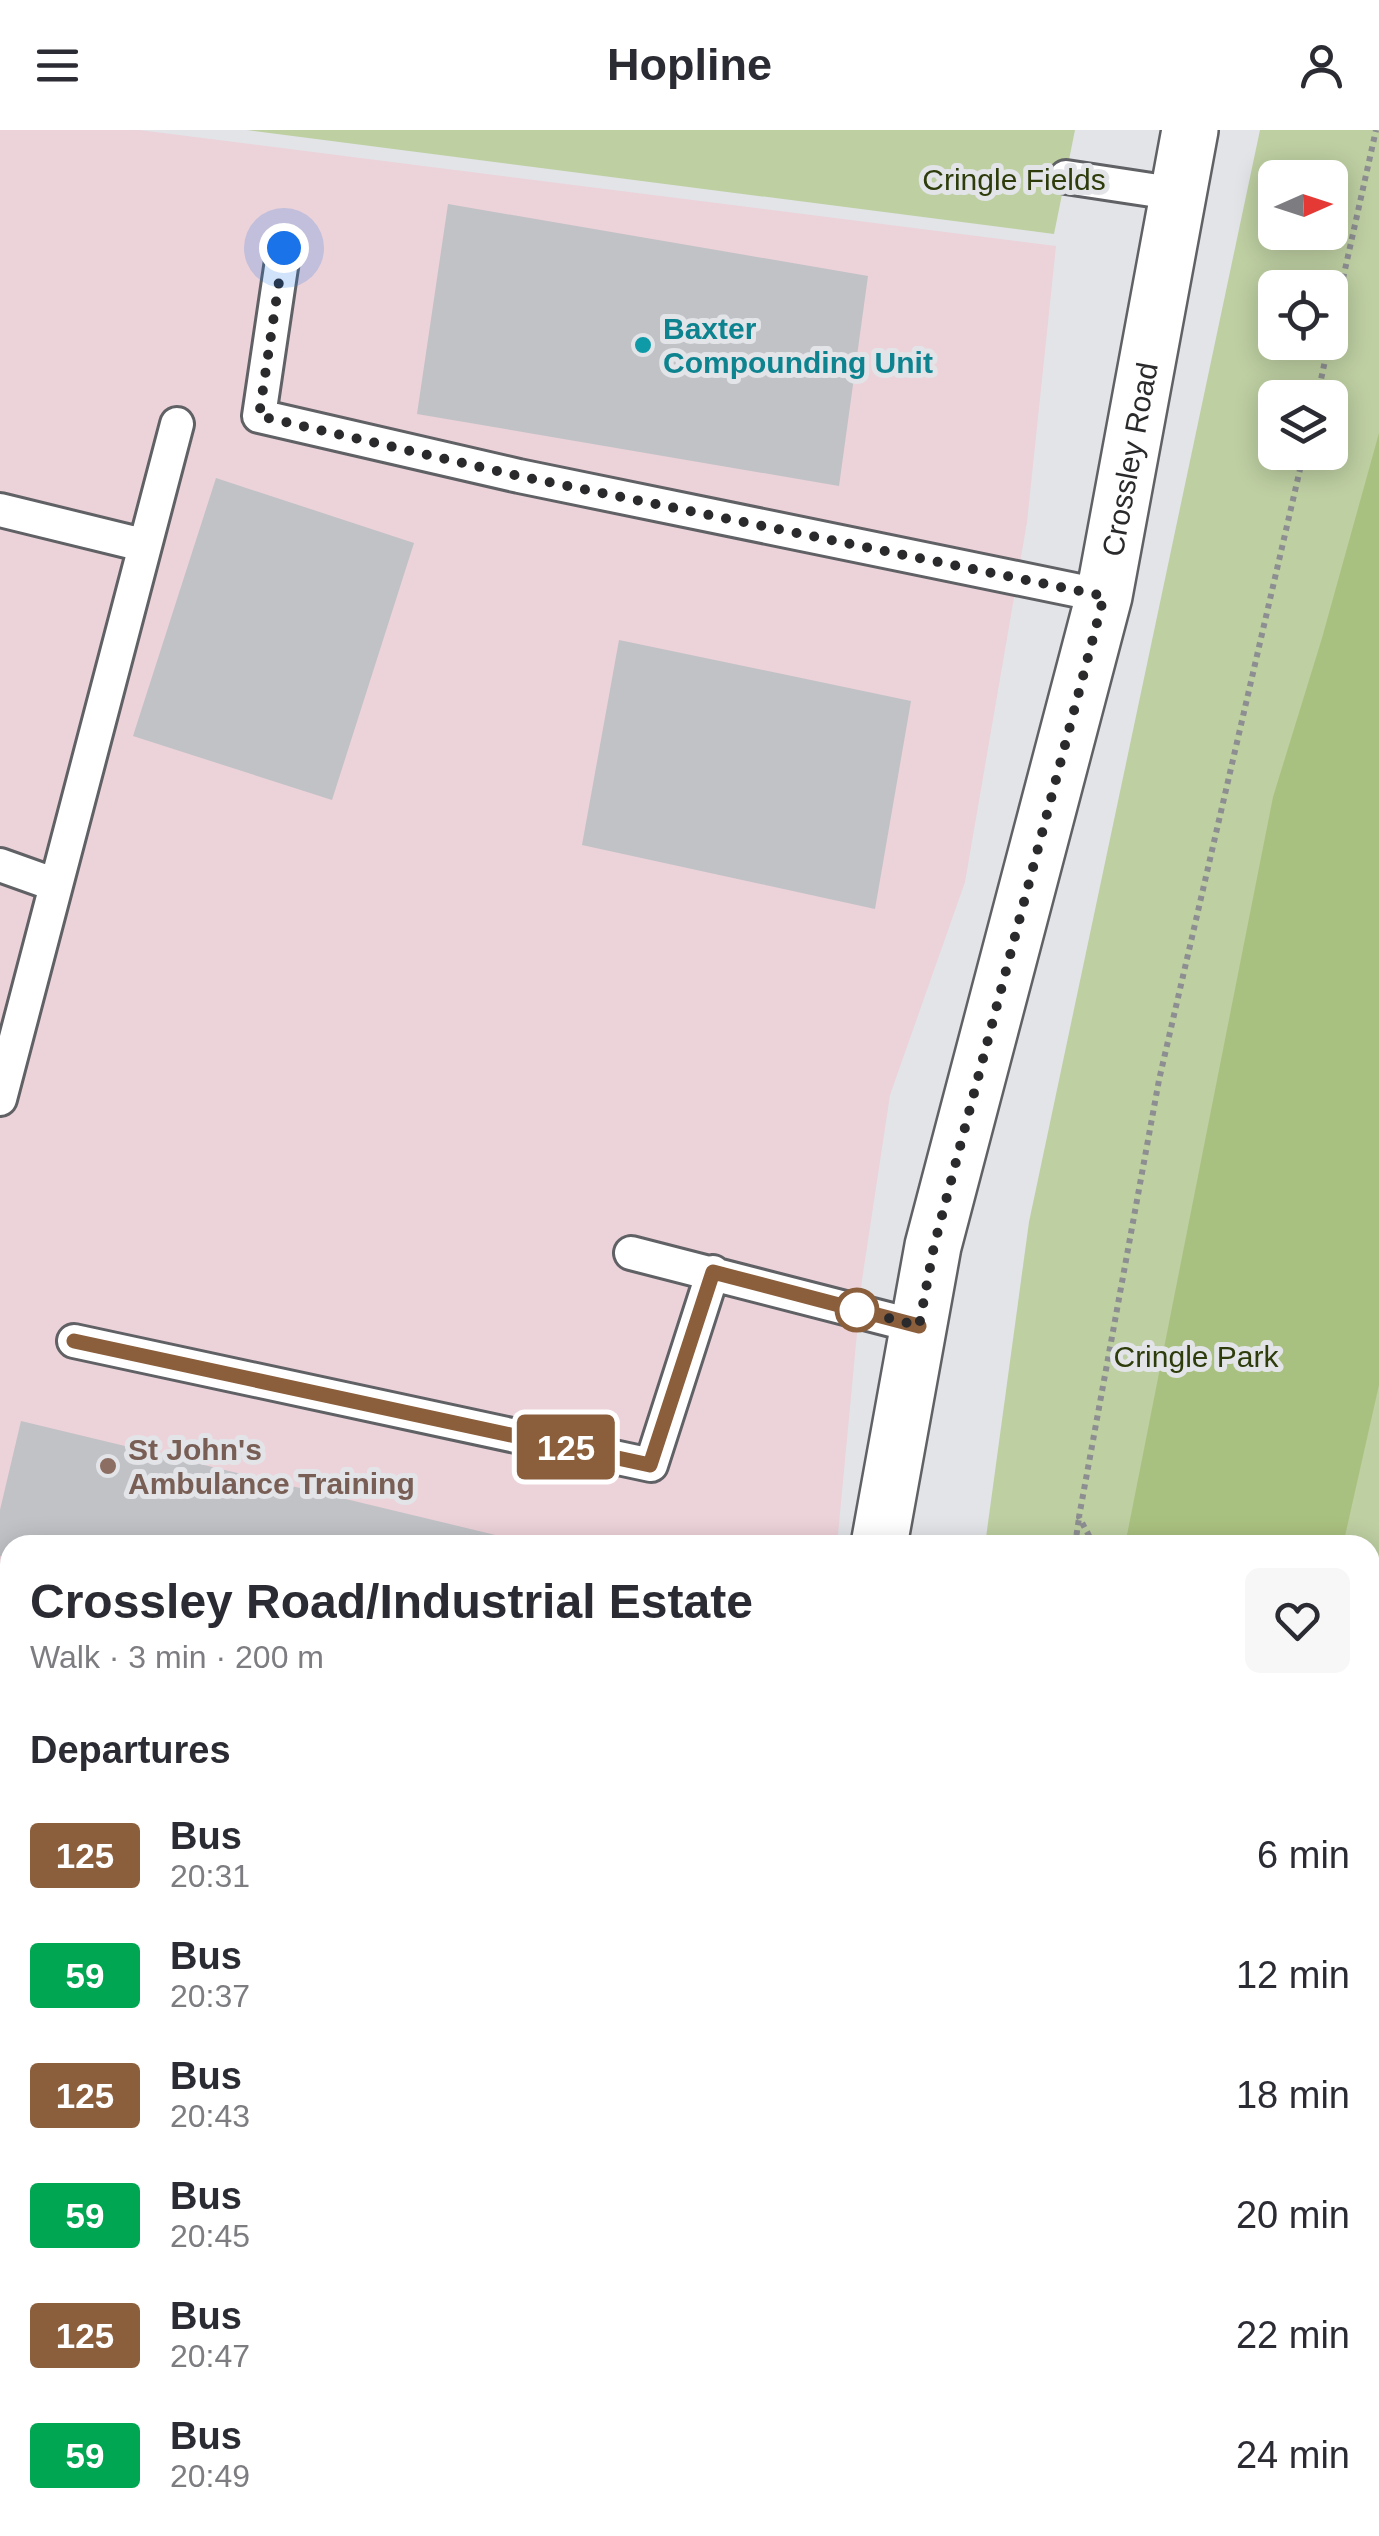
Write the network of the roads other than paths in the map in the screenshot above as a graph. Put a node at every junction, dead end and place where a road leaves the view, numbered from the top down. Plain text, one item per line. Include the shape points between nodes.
1 (1190, 130) edge
2 (1066, 177) dead end
3 (1178, 194) junction
4 (284, 248) dead end
5 (176, 424) dead end
6 (0, 510) edge
7 (143, 545) junction
8 (1104, 596) junction
9 (0, 866) edge
10 (56, 885) junction
11 (0, 1099) edge
12 (631, 1252) dead end
13 (713, 1272) junction
14 (919, 1326) junction
15 (74, 1341) dead end
16 (881, 1535) edge

1 - 3 street, Crossley Road
2 - 3 lane
3 - 8 street, Crossley Road
4 - 8 lane via 259,416
5 - 7 lane
6 - 7 lane
7 - 10 lane
8 - 14 street, Crossley Road via 934,1246
9 - 10 lane
10 - 11 lane
12 - 13 lane
13 - 14 lane
13 - 15 lane via 650,1465
14 - 16 street, Crossley Road

